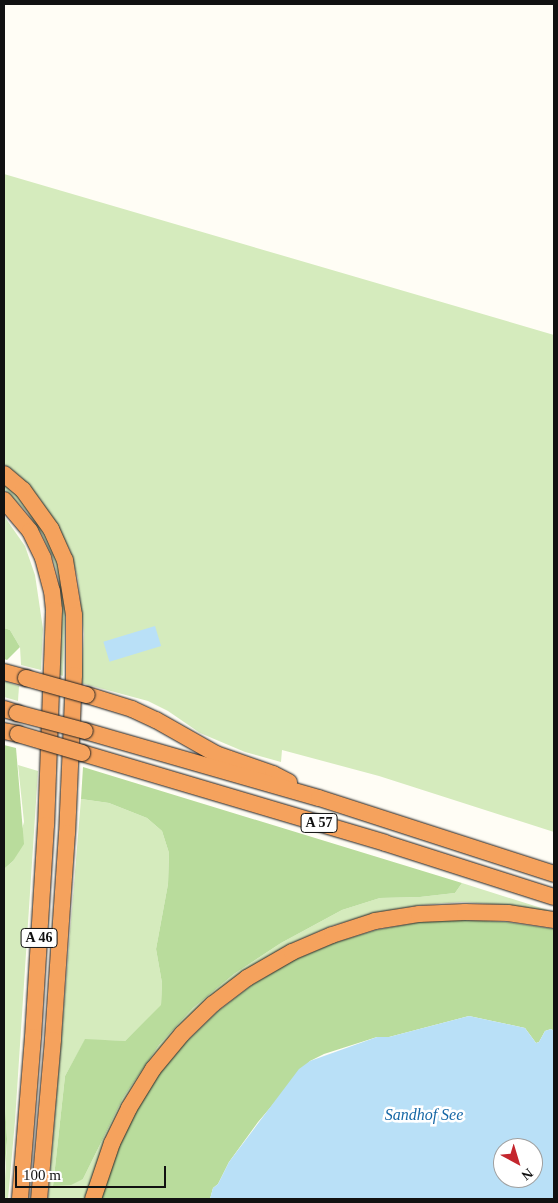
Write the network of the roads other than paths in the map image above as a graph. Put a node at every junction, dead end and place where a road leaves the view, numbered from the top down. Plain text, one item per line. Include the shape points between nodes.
1 (4, 474) edge
2 (4, 500) edge
3 (4, 672) edge
4 (10, 711) edge
5 (11, 732) edge
6 (319, 798) junction
7 (554, 874) edge
8 (554, 897) edge
9 (554, 920) edge
10 (20, 1199) edge
11 (39, 1199) edge
12 (93, 1199) edge

1 - 11 highway via 34,503 51,529 65,560 74,615 67,833
2 - 10 highway, A 46 via 30,531 44,558 52,591 54,629 33,1037
3 - 6 highway, bridge via 132,709 216,754 273,774
4 - 6 highway, A 57, bridge
5 - 8 highway, A 57, bridge via 385,843
6 - 7 highway, A 57
9 - 12 highway via 508,913 464,912 419,914 375,922 292,952 247,978 182,1034 153,1069 112,1143

